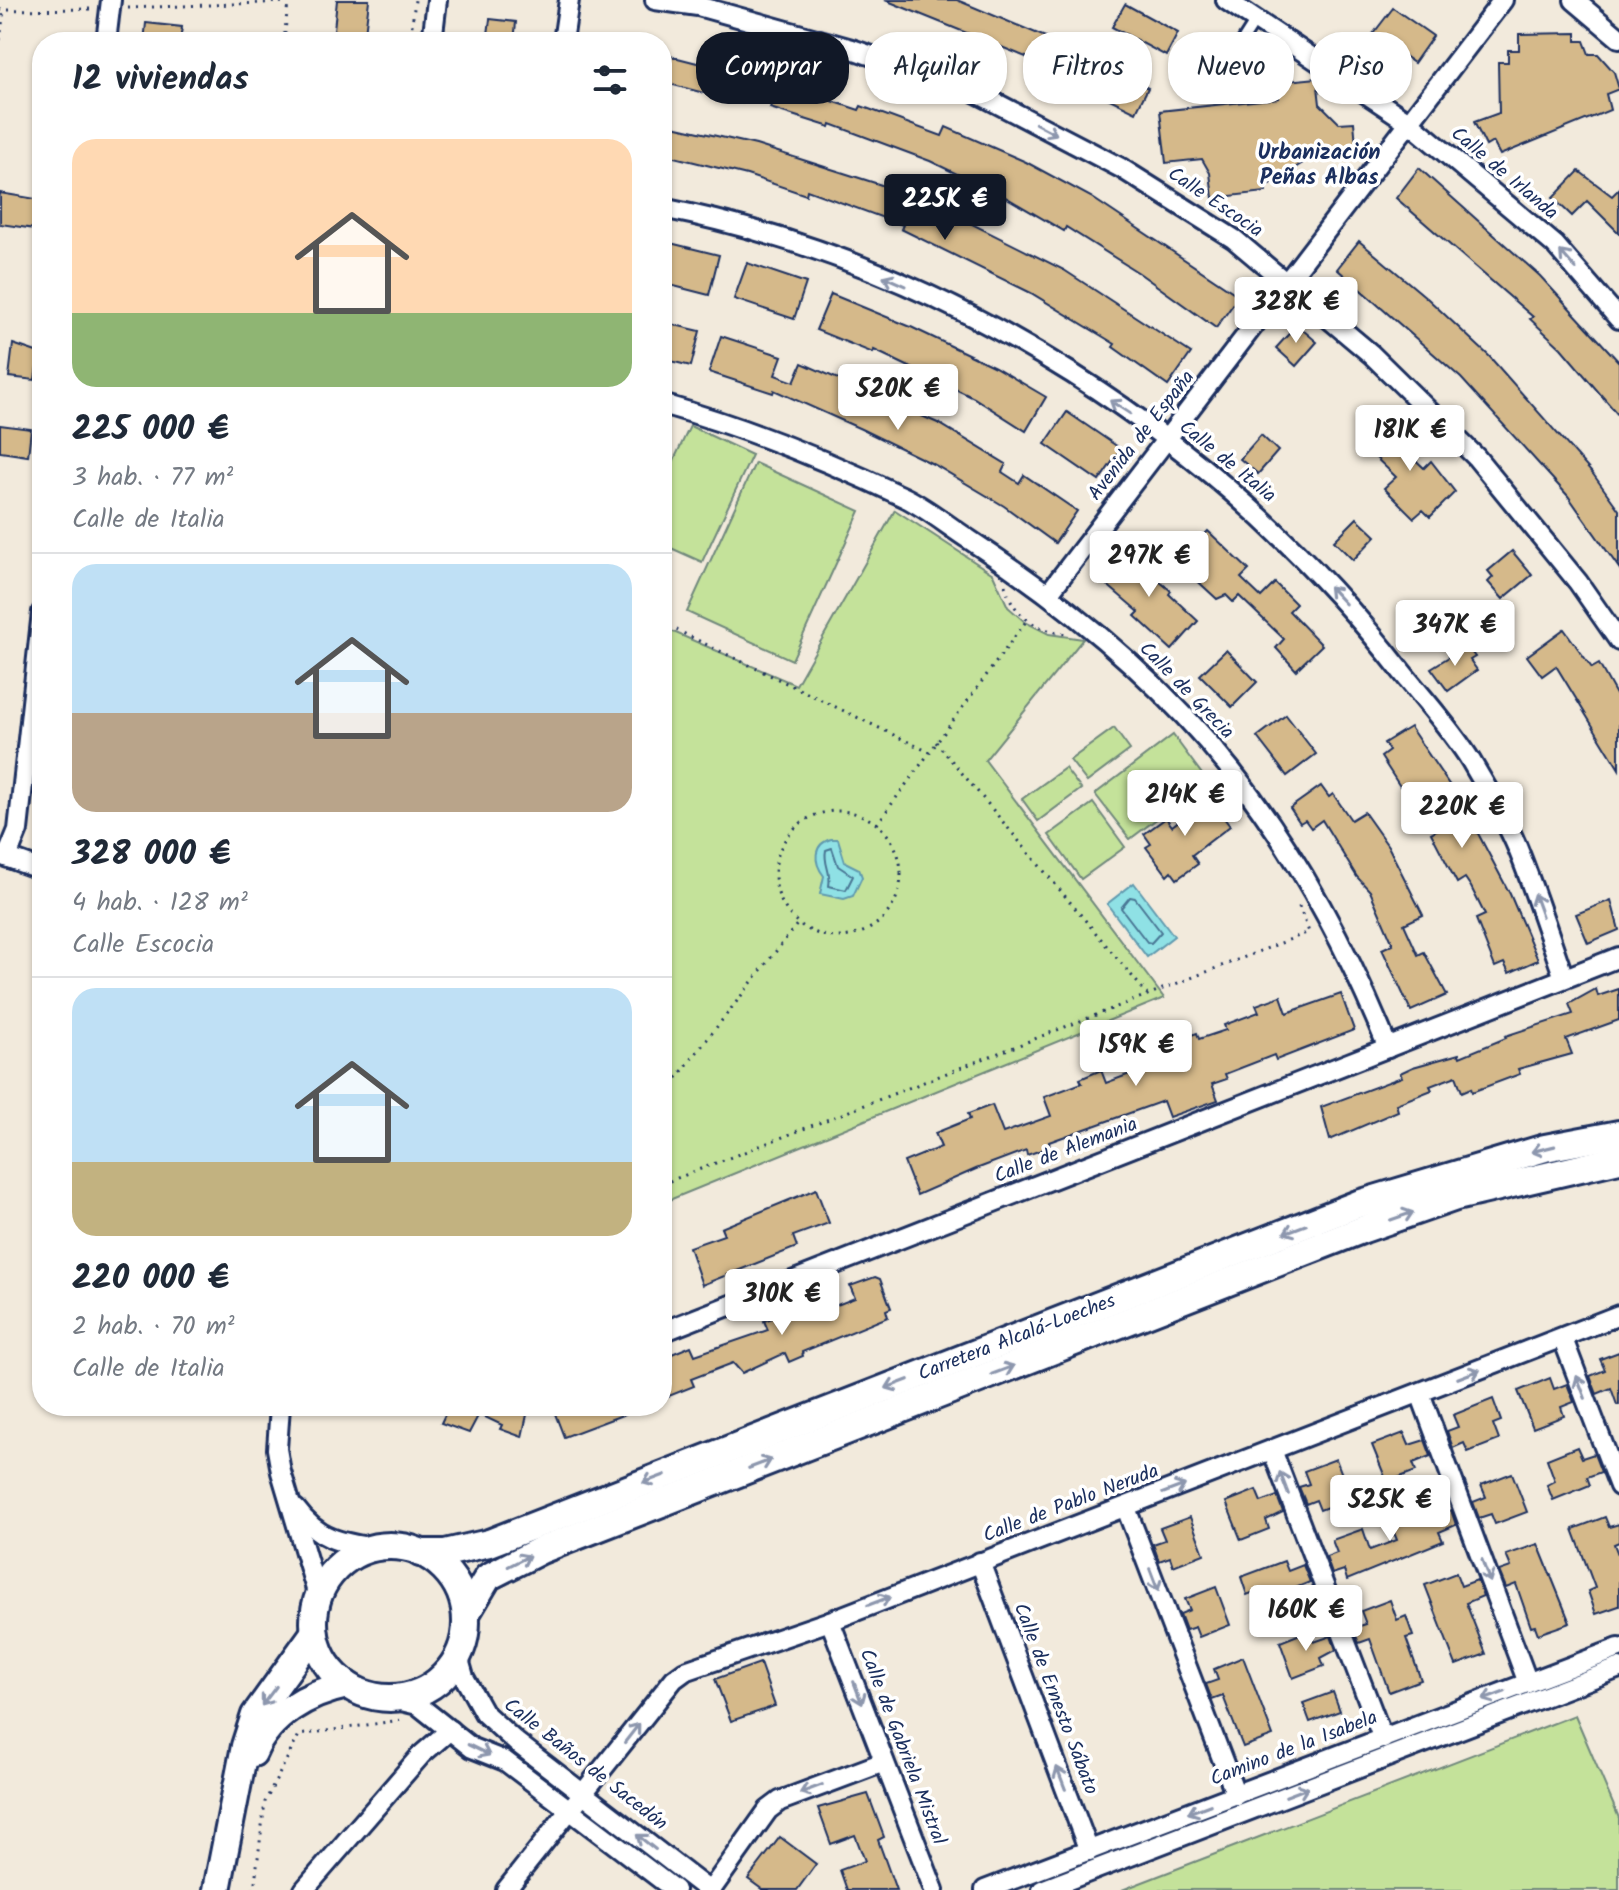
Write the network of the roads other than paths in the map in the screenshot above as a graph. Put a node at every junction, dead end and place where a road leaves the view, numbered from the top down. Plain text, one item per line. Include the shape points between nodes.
1 (437, 0) edge
2 (569, 0) edge
3 (655, 0) edge
4 (1226, 0) edge
5 (1503, 0) edge
6 (1574, 0) edge
7 (110, 4) edge
8 (1257, 18) junction
9 (107, 32) edge
10 (433, 32) edge
11 (564, 32) edge
12 (1248, 32) edge
13 (1619, 38) edge
14 (1410, 123) junction
15 (672, 211) edge
16 (1288, 283) junction
17 (1619, 319) edge
18 (672, 407) edge
19 (1166, 440) junction
20 (1048, 594) junction
21 (1619, 641) edge
22 (32, 703) edge
23 (3, 856) edge
24 (32, 866) edge
25 (1619, 957) edge
26 (1564, 978) junction
27 (1388, 1048) junction
28 (1619, 1134) edge
29 (1619, 1159) edge
30 (1619, 1315) edge
31 (672, 1328) edge
32 (1563, 1339) junction
33 (1420, 1393) junction
34 (279, 1416) edge
35 (1272, 1450) junction
36 (1619, 1486) edge
37 (287, 1498) junction
38 (1126, 1508) junction
39 (375, 1548) junction
40 (420, 1553) junction
41 (980, 1562) junction
42 (318, 1596) junction
43 (466, 1614) junction
44 (830, 1621) junction
45 (314, 1633) junction
46 (1619, 1648) edge
47 (458, 1656) junction
48 (1619, 1668) edge
49 (1528, 1683) junction
50 (347, 1685) junction
51 (389, 1698) junction
52 (450, 1730) junction
53 (1383, 1739) junction
54 (884, 1762) junction
55 (237, 1790) junction
56 (584, 1795) junction
57 (1236, 1795) junction
58 (571, 1811) junction
59 (1089, 1851) junction
60 (217, 1890) edge
61 (304, 1890) edge
62 (506, 1890) edge
63 (675, 1890) edge
64 (710, 1890) edge
65 (934, 1890) edge
66 (985, 1890) edge
67 (1042, 1890) edge

1 - 10 street
2 - 11 street
3 -> 16 street, Calle Escocia via 698,6 852,49 975,92 1121,168 1234,239
4 - 8 street, Calle de Irlanda
5 - 14 street, Avenida de España
6 - 13 street
7 - 9 street
8 - 12 lane
8 - 14 street, Calle de Irlanda
14 - 16 street, Avenida de España
17 -> 14 street, Calle de Irlanda via 1555,245
19 -> 15 street, Calle de Italia via 983,321 822,249
16 - 19 street, Avenida de España
16 - 21 street, Calle Escocia via 1409,389 1476,457
18 - 20 street, Calle de Grecia via 723,421 906,498
19 - 20 street, Avenida de España
26 -> 19 street, Calle de Italia via 1517,846 1469,757 1368,628 1271,526
20 - 27 street, Calle de Grecia via 1179,710 1231,770 1315,894
22 - 23 street via 18,830
23 - 24 street
25 - 26 street, Calle de Alemania
26 - 27 street, Calle de Alemania
27 - 31 street, Calle de Alemania
28 -> 40 main road, Carretera Alcalá-Loeches via 1545,1148 1358,1204 489,1543
43 -> 29 main road, Carretera Alcalá-Loeches via 488,1577 541,1550 1364,1229 1456,1197
30 - 32 street, Calle de Pablo Neruda
33 -> 32 street, Calle de Pablo Neruda
36 -> 32 street
33 - 35 street, Calle de Pablo Neruda
33 -> 49 street
34 - 37 street via 277,1449
38 -> 35 street, Calle de Pablo Neruda
53 -> 35 street
37 - 39 street via 308,1526 331,1542
37 - 42 street
38 - 41 street, Calle de Pablo Neruda
38 -> 57 street
39 - 40 main road
39 - 42 main road via 351,1557 331,1574
40 - 43 main road via 451,1577
44 -> 41 street, Calle de Pablo Neruda
59 -> 41 street, Calle de Ernesto Sábato
42 - 45 main road
43 - 47 main road
44 -> 54 street, Calle de Gabriela Mistral
56 -> 44 street, Calle de Pablo Neruda via 685,1671
45 - 50 main road via 331,1671
45 -> 55 main road via 255,1715
46 - 49 street, Camino de la Isabela
47 - 51 main road via 430,1687
47 - 56 street, Calle Baños de Sacedón via 484,1713
67 -> 48 street, Camino de la Isabela
49 -> 53 street, Camino de la Isabela
50 - 51 main road
50 - 55 main road via 295,1704 266,1731
51 - 52 street via 418,1705
52 -> 58 street via 472,1748 505,1761
52 - 61 street via 421,1755
53 - 57 street, Camino de la Isabela
54 -> 64 street via 780,1801
54 - 65 street, Calle de Gabriela Mistral
55 - 60 main road
56 - 58 street, Calle de Pablo Neruda
64 -> 56 street, Calle Baños de Sacedón
57 -> 59 street, Camino de la Isabela
58 - 62 street, Calle de Pablo Neruda
58 - 63 street
59 - 66 street, Camino de la Isabela

